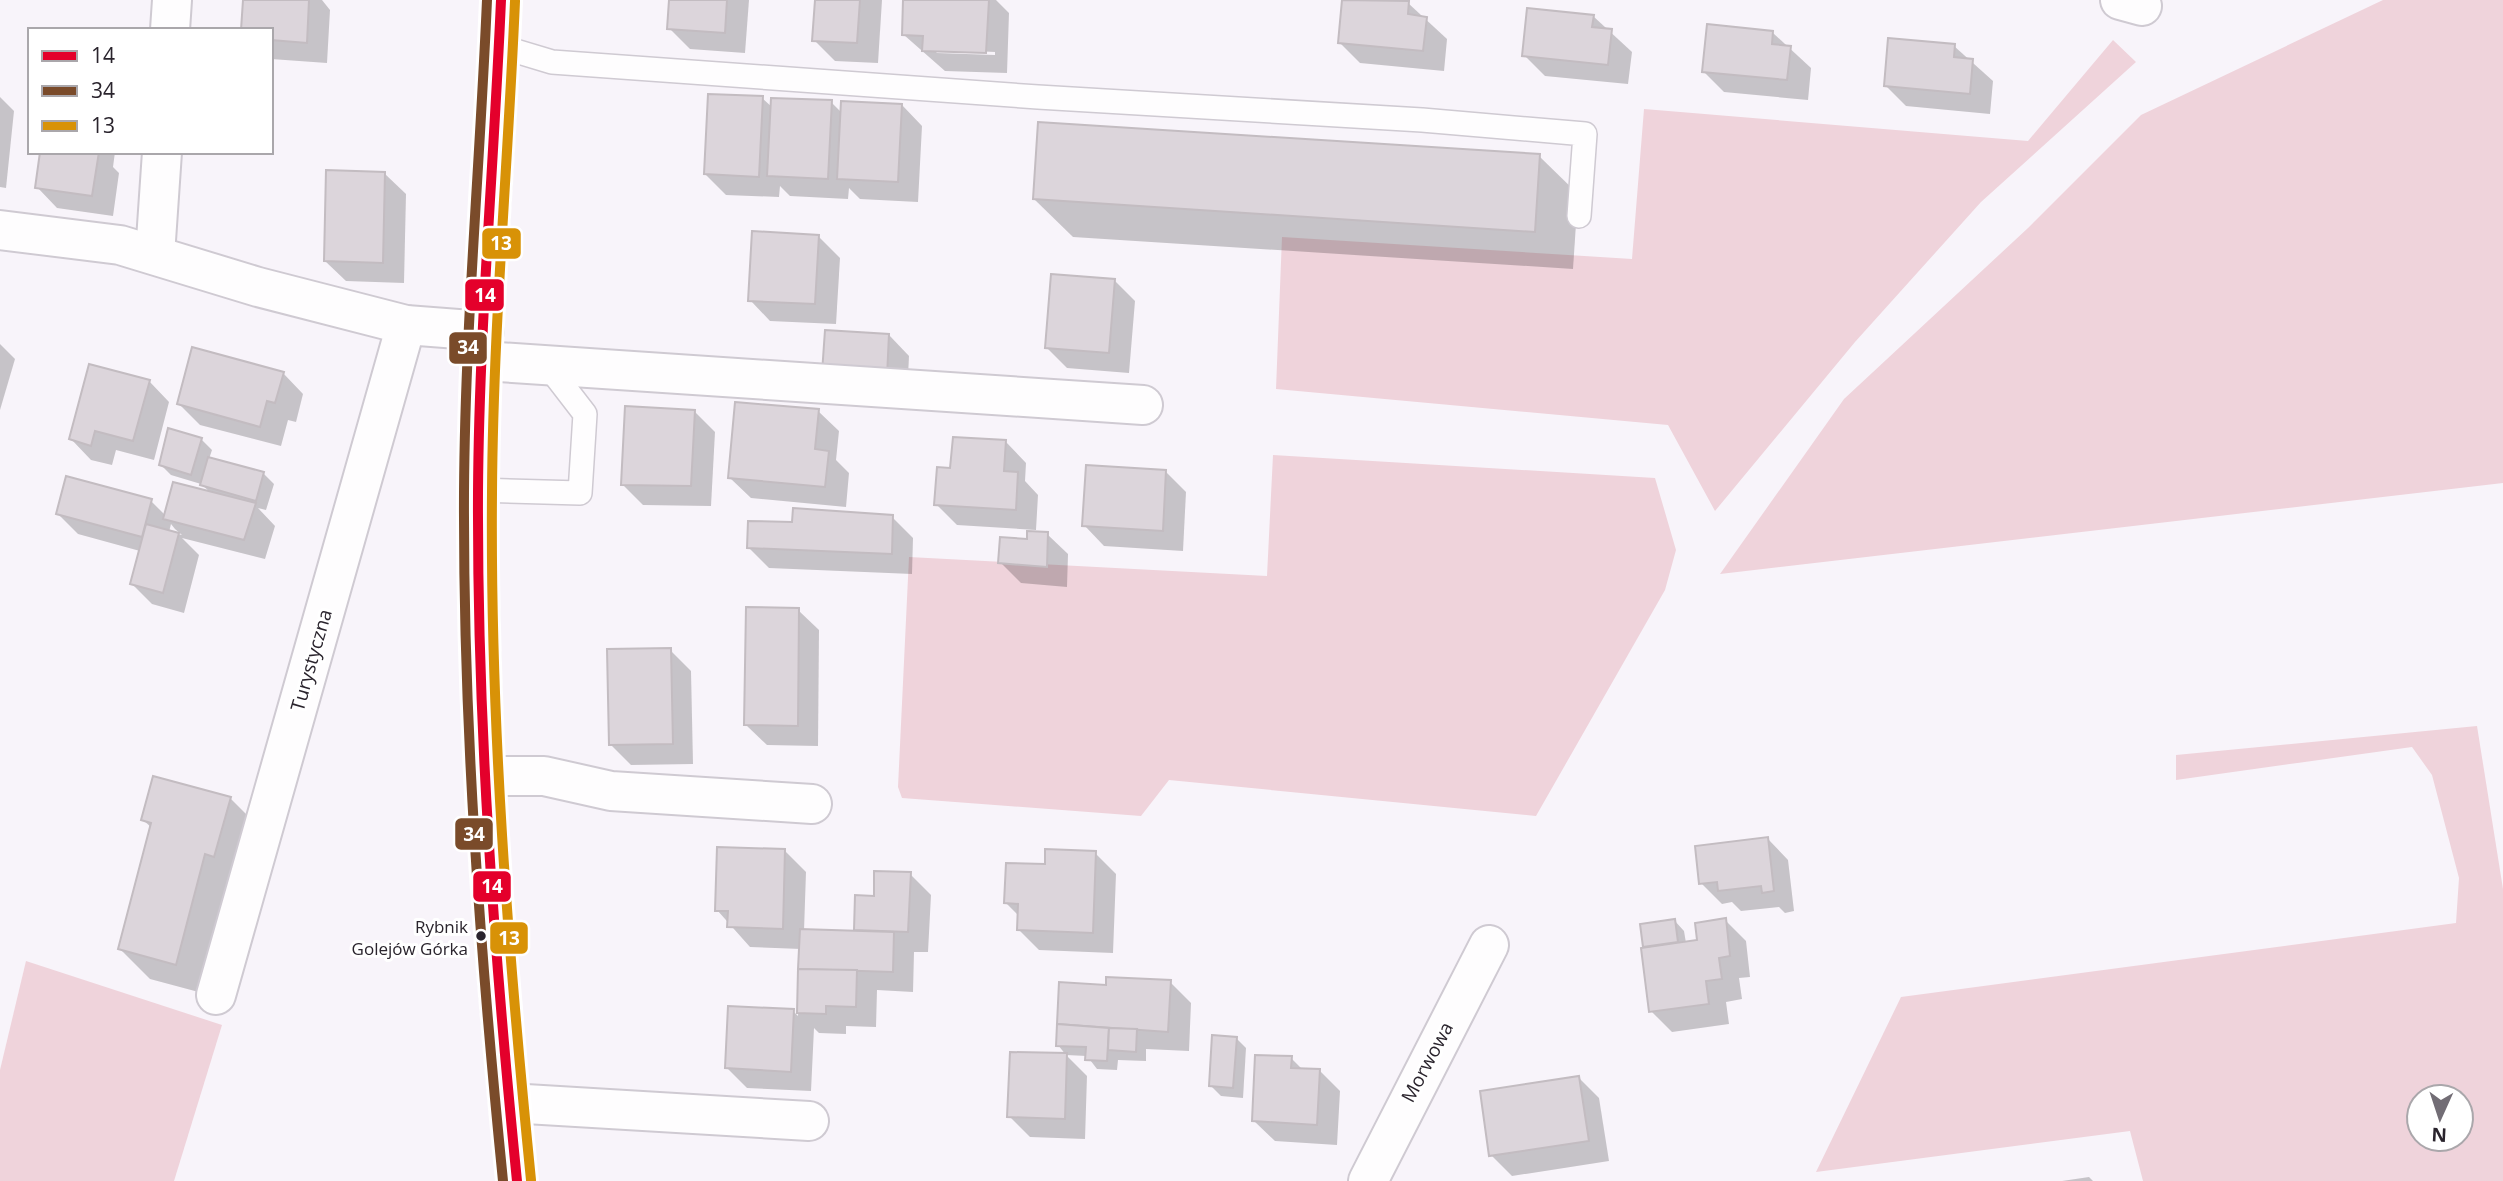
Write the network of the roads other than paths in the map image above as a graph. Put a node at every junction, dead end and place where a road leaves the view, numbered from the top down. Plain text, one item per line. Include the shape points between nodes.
1 (172, 0) edge
2 (501, 0) edge
3 (170, 28) edge
4 (499, 46) junction
5 (162, 154) edge
6 (1579, 216) dead end
7 (0, 230) edge
8 (155, 255) junction
9 (406, 325) junction
10 (484, 346) junction
11 (548, 366) junction
12 (1143, 405) dead end
13 (478, 490) junction
14 (485, 776) junction
15 (812, 804) dead end
16 (1489, 945) dead end
17 (216, 995) dead end
18 (509, 1103) junction
19 (809, 1121) dead end
20 (517, 1181) edge
21 (1368, 1181) edge

1 - 3 street
2 - 4 main road
4 - 6 lane via 552,62 1585,134
4 - 10 main road
5 - 8 street
7 - 8 street via 120,245
8 - 9 street
9 - 10 street
9 - 17 street, Turystyczna
10 - 11 street
10 - 13 main road
11 - 12 street
11 - 13 lane via 584,414 580,492
13 - 14 main road
14 - 15 street via 544,776 611,791
14 - 18 main road
16 - 21 street, Morwowa
18 - 19 street
18 - 20 main road

